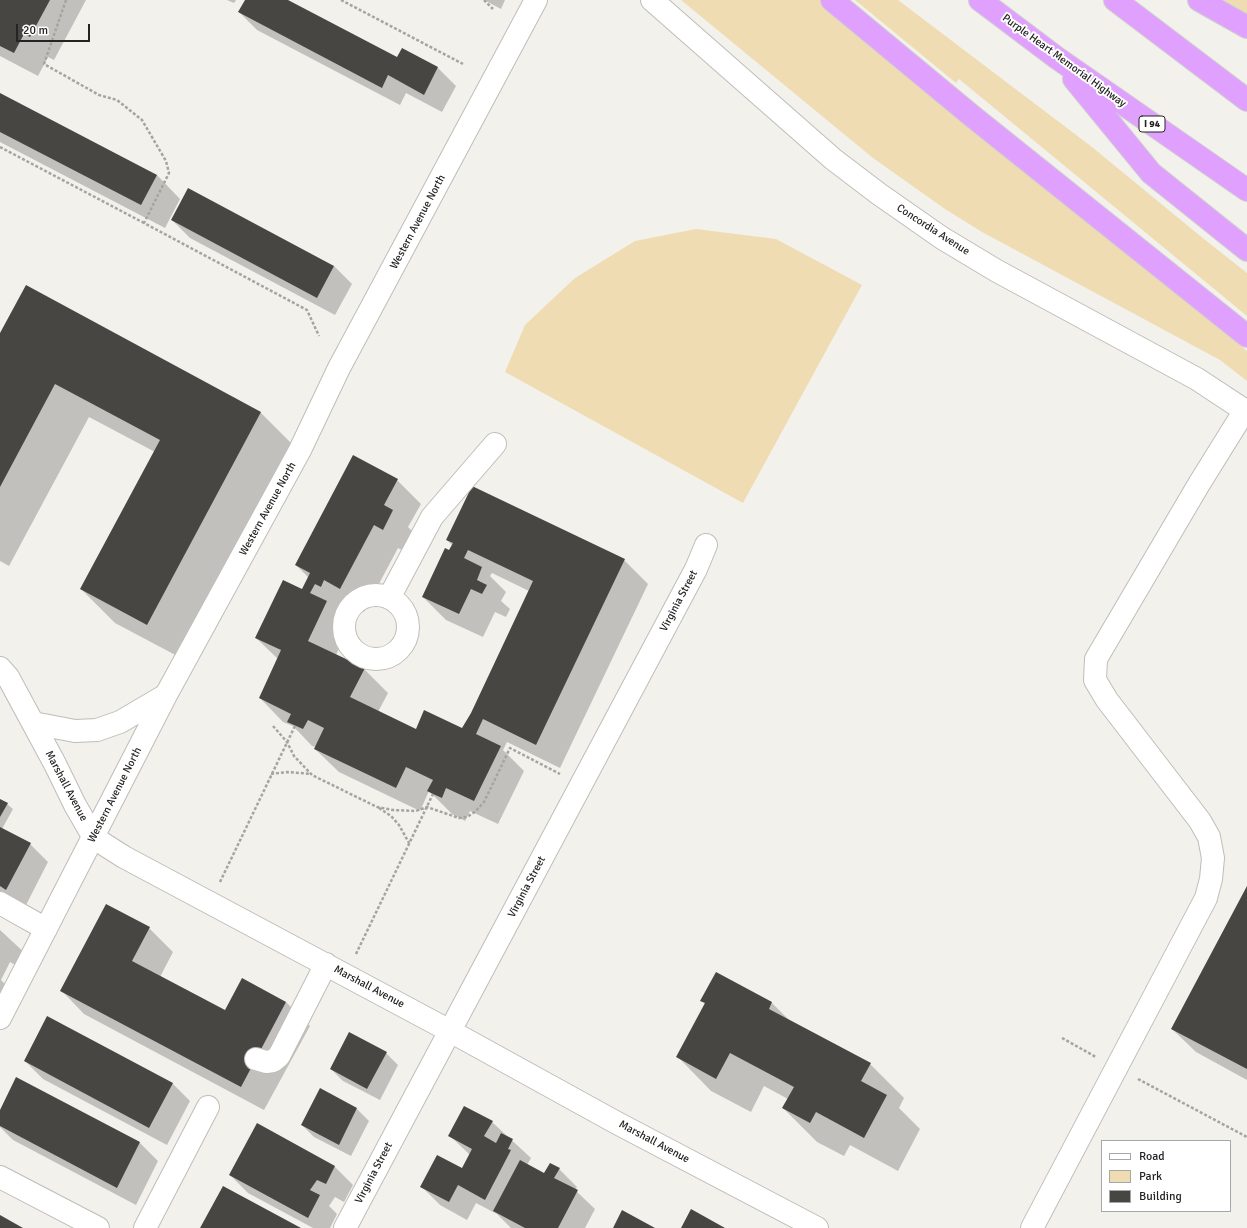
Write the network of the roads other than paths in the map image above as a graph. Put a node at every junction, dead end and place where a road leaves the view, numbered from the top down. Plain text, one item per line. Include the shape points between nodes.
1 (536, 0) edge
2 (652, 0) edge
3 (832, 0) edge
4 (980, 0) edge
5 (1115, 0) edge
6 (1199, 0) edge
7 (1247, 27) edge
8 (1057, 58) junction
9 (1247, 100) edge
10 (1247, 190) edge
11 (1247, 250) edge
12 (1247, 336) edge
13 (1246, 411) edge
14 (496, 444) dead end
15 (706, 545) dead end
16 (389, 598) dead end
17 (0, 668) edge
18 (166, 695) junction
19 (33, 723) junction
20 (94, 838) junction
21 (0, 903) edge
22 (46, 929) junction
23 (326, 964) junction
24 (0, 1018) edge
25 (450, 1031) junction
26 (256, 1059) dead end
27 (208, 1107) dead end
28 (0, 1177) edge
29 (806, 1226) edge
30 (98, 1228) edge
31 (144, 1228) edge
32 (345, 1228) edge
33 (1032, 1228) edge

1 - 18 street, Western Avenue North via 339,368 300,450
2 - 13 street, Concordia Avenue via 833,159 942,238 997,271 1197,379
3 - 12 highway via 972,116
4 - 8 highway, Purple Heart Memorial Highway / I 94
5 - 9 highway
6 - 7 highway
8 - 10 highway, Purple Heart Memorial Highway / I 94
8 - 11 highway via 1151,173
13 - 33 street via 1195,490 1096,659 1094,680 1200,821 1209,837 1213,858 1211,879 1206,898
14 - 16 street via 432,517
15 - 25 street, Virginia Street via 696,569
17 - 19 street, Marshall Avenue via 8,677
18 - 19 street via 120,722 97,730 75,731
18 - 20 street, Western Avenue North
19 - 20 street, Marshall Avenue
20 - 22 street, Western Avenue North
20 - 23 street, Marshall Avenue via 124,857
21 - 22 street
22 - 24 street, Western Avenue North
23 - 25 street, Marshall Avenue
23 - 26 street via 279,1056 273,1061 266,1062
25 - 29 street, Marshall Avenue
25 - 32 street, Virginia Street
27 - 31 street
28 - 30 street

